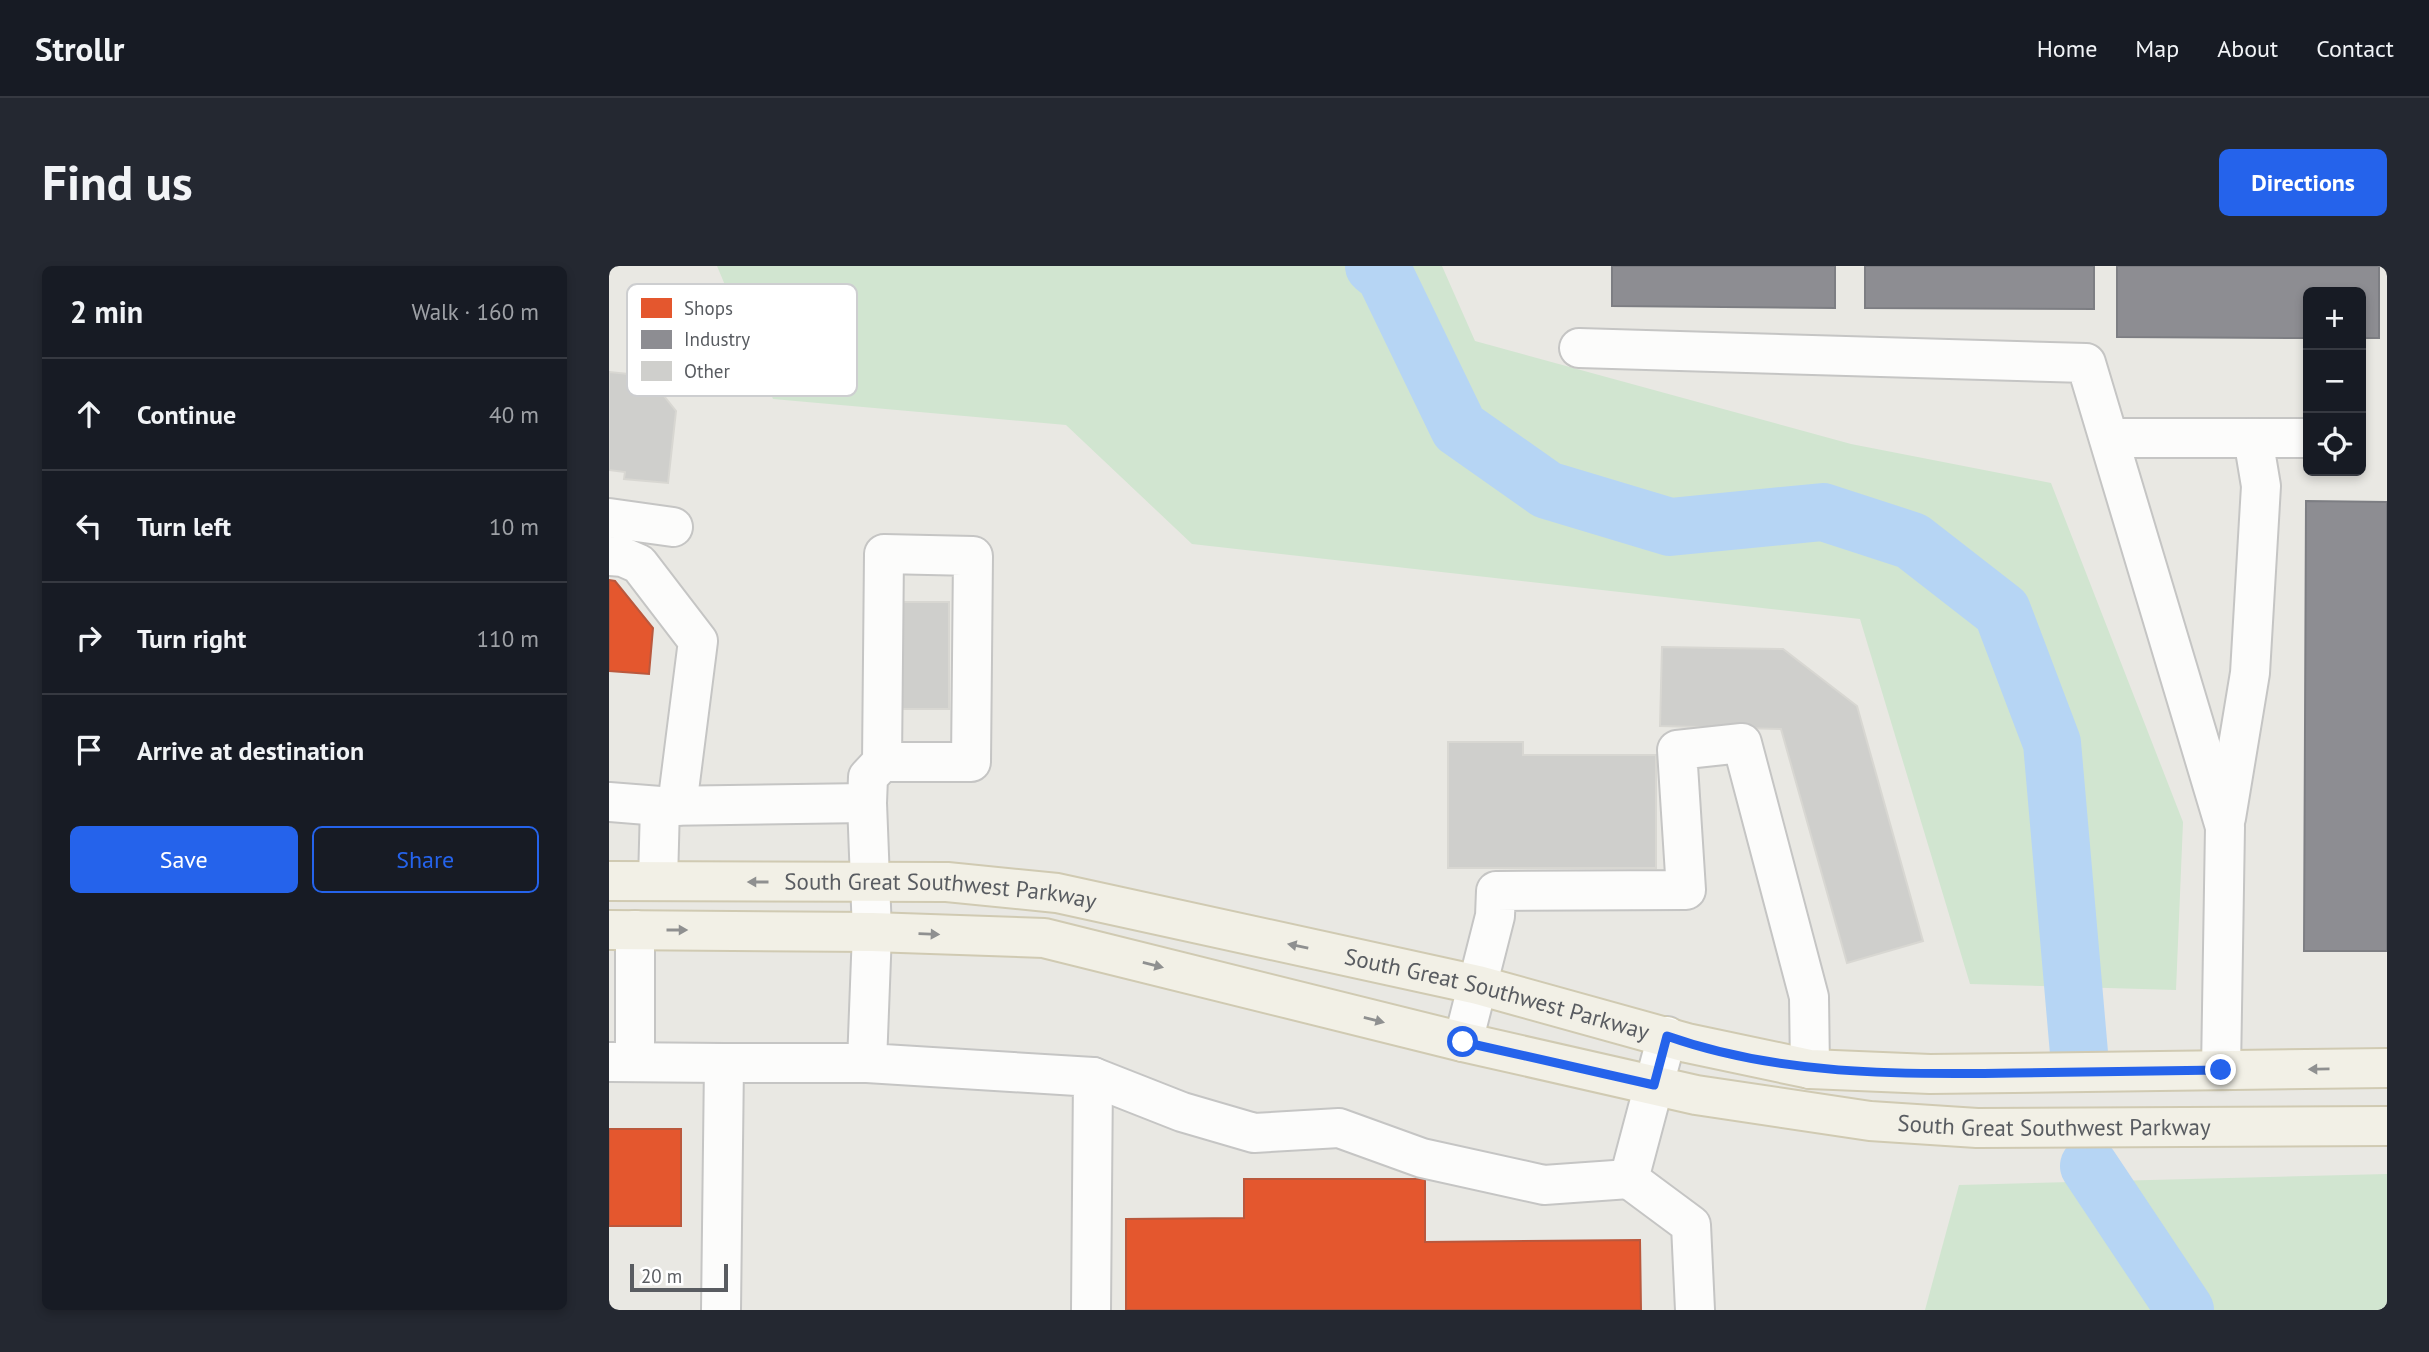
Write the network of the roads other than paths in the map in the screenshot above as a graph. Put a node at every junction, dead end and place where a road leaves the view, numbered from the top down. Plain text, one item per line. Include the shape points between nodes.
1 (1579, 348) dead end
2 (2109, 438) junction
3 (2253, 438) junction
4 (2303, 438) edge
5 (609, 518) edge
6 (673, 527) dead end
7 (609, 556) edge
8 (883, 762) junction
9 (609, 802) edge
10 (867, 803) junction
11 (669, 806) junction
12 (2225, 827) junction
13 (609, 881) edge
14 (658, 881) junction
15 (871, 883) junction
16 (622, 930) edge
17 (872, 932) junction
18 (1478, 985) junction
19 (1667, 1036) junction
20 (1463, 1042) junction
21 (622, 1062) edge
22 (724, 1063) junction
23 (867, 1063) junction
24 (2387, 1068) edge
25 (1810, 1069) junction
26 (2221, 1070) junction
27 (1093, 1077) junction
28 (1654, 1085) junction
29 (2387, 1126) edge
30 (1629, 1179) junction
31 (721, 1310) edge
32 (1091, 1310) edge
33 (1695, 1310) edge

1 - 2 lane via 2086,363
2 - 3 lane
2 - 12 lane
3 - 4 lane
3 - 12 lane via 2261,486 2249,673
5 - 6 lane
7 - 11 lane via 639,564 698,641
8 - 8 lane via 884,554 973,556 971,762
8 - 10 lane via 869,777
9 - 11 lane
10 - 11 lane
10 - 15 lane
11 - 14 lane
12 - 26 lane
13 - 14 main road, South Great Southwest Parkway
15 -> 14 main road, South Great Southwest Parkway
15 - 17 lane
18 -> 15 main road, South Great Southwest Parkway via 1058,893 947,882
16 -> 17 main road, South Great Southwest Parkway
16 - 21 lane
17 -> 20 main road, South Great Southwest Parkway via 1044,938
17 - 23 lane
18 - 19 main road, South Great Southwest Parkway
18 - 20 lane
18 - 25 lane via 1495,916 1496,891 1686,890 1677,750 1742,743 1809,997
19 - 25 main road, South Great Southwest Parkway
19 - 28 lane
20 - 28 main road, South Great Southwest Parkway
21 - 22 lane
22 - 23 lane
22 - 31 lane
23 - 27 lane
24 -> 26 main road, South Great Southwest Parkway
25 - 26 main road, South Great Southwest Parkway via 1930,1074
27 - 30 lane via 1182,1112 1254,1133 1339,1128 1422,1158 1544,1185
27 - 32 lane
28 - 29 main road, South Great Southwest Parkway via 1870,1121 1977,1128
28 - 30 lane
30 - 33 lane via 1691,1225

